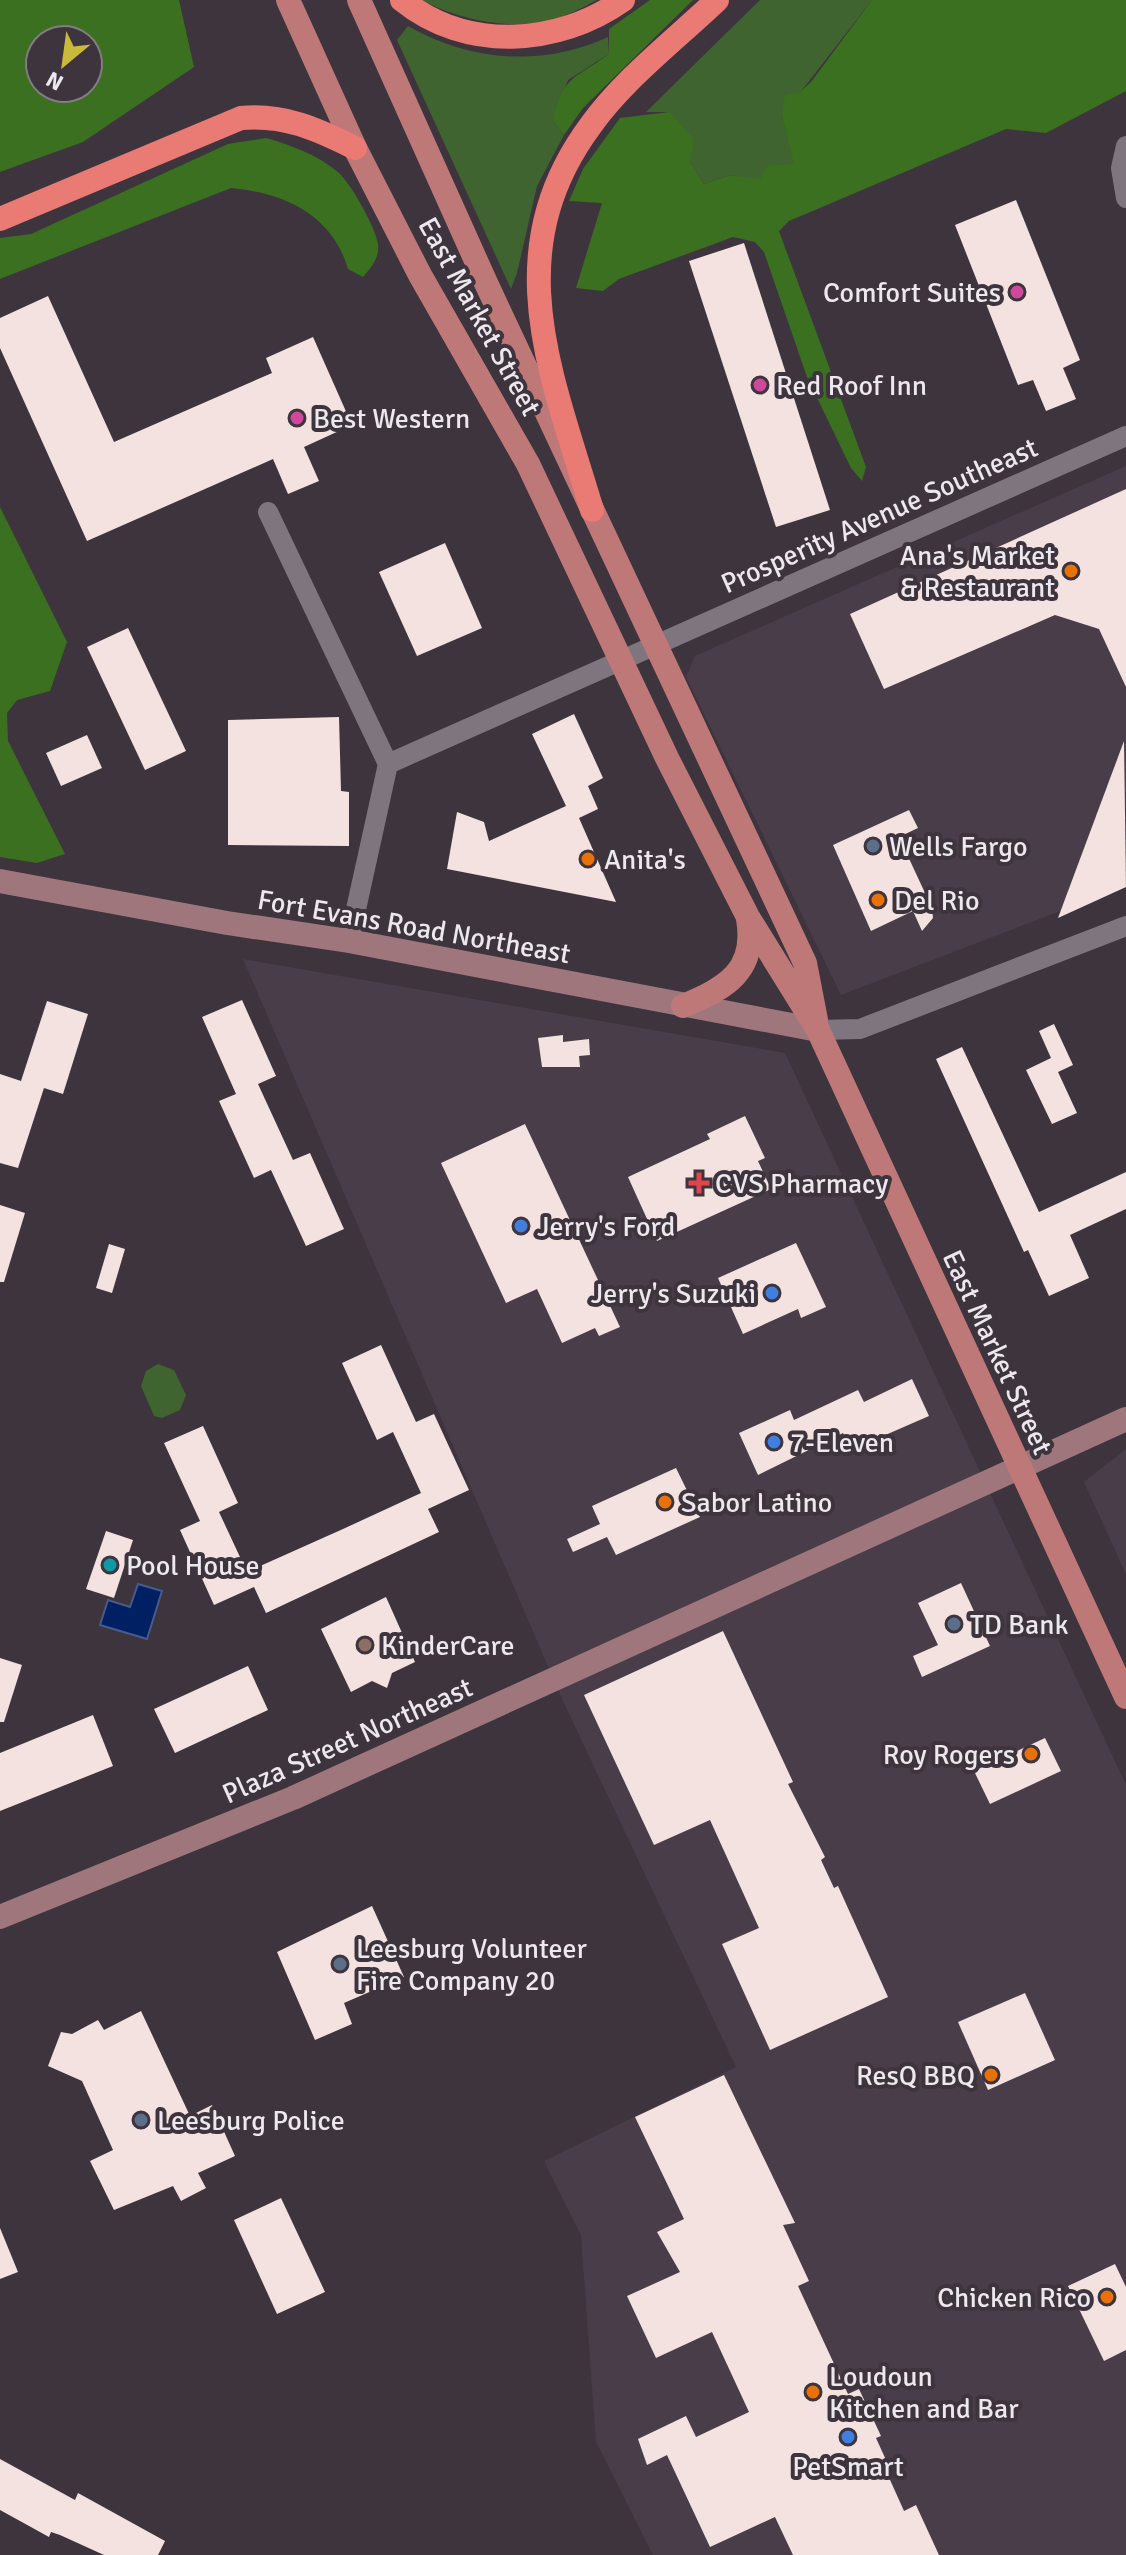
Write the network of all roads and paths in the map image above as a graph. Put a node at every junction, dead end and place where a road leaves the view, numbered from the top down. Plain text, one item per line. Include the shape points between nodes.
1 (288, 0) edge
2 (359, 0) edge
3 (402, 0) edge
4 (623, 0) edge
5 (717, 0) edge
6 (1126, 146) edge
7 (355, 148) junction
8 (1126, 198) edge
9 (0, 219) edge
10 (1126, 436) edge
11 (592, 510) junction
12 (268, 512) dead end
13 (654, 646) junction
14 (622, 661) junction
15 (388, 764) junction
16 (0, 881) edge
17 (748, 917) junction
18 (1126, 926) edge
19 (349, 941) junction
20 (683, 1006) junction
21 (818, 1030) junction
22 (1126, 1419) edge
23 (1020, 1470) junction
24 (1126, 1697) edge
25 (0, 1917) edge

1 - 7 main road, East Market Street
2 - 11 main road, East Market Street
3 - 4 highway via 468,33 530,37 591,19
5 - 11 highway via 591,124 555,190 544,228 538,292 543,342
6 - 8 street via 1121,168
7 - 9 highway via 305,124 264,116 241,118
7 - 14 main road, East Market Street via 528,464
10 - 13 street, Prosperity Avenue Southeast
11 - 13 main road, East Market Street
12 - 15 street
13 - 14 street
13 - 21 main road, East Market Street via 805,963
14 - 15 street
14 - 17 main road, East Market Street
15 - 19 street
16 - 19 main road, Fort Evans Road Northeast
17 - 20 main road via 752,941 736,977
17 - 21 main road, East Market Street
18 - 21 street via 860,1029
19 - 20 main road, Fort Evans Road Northeast
20 - 21 main road, Fort Evans Road Northeast
21 - 23 main road, East Market Street
22 - 23 main road, Plaza Street Northeast
23 - 24 main road, East Market Street
23 - 25 main road, Plaza Street Northeast via 920,1510 293,1798

